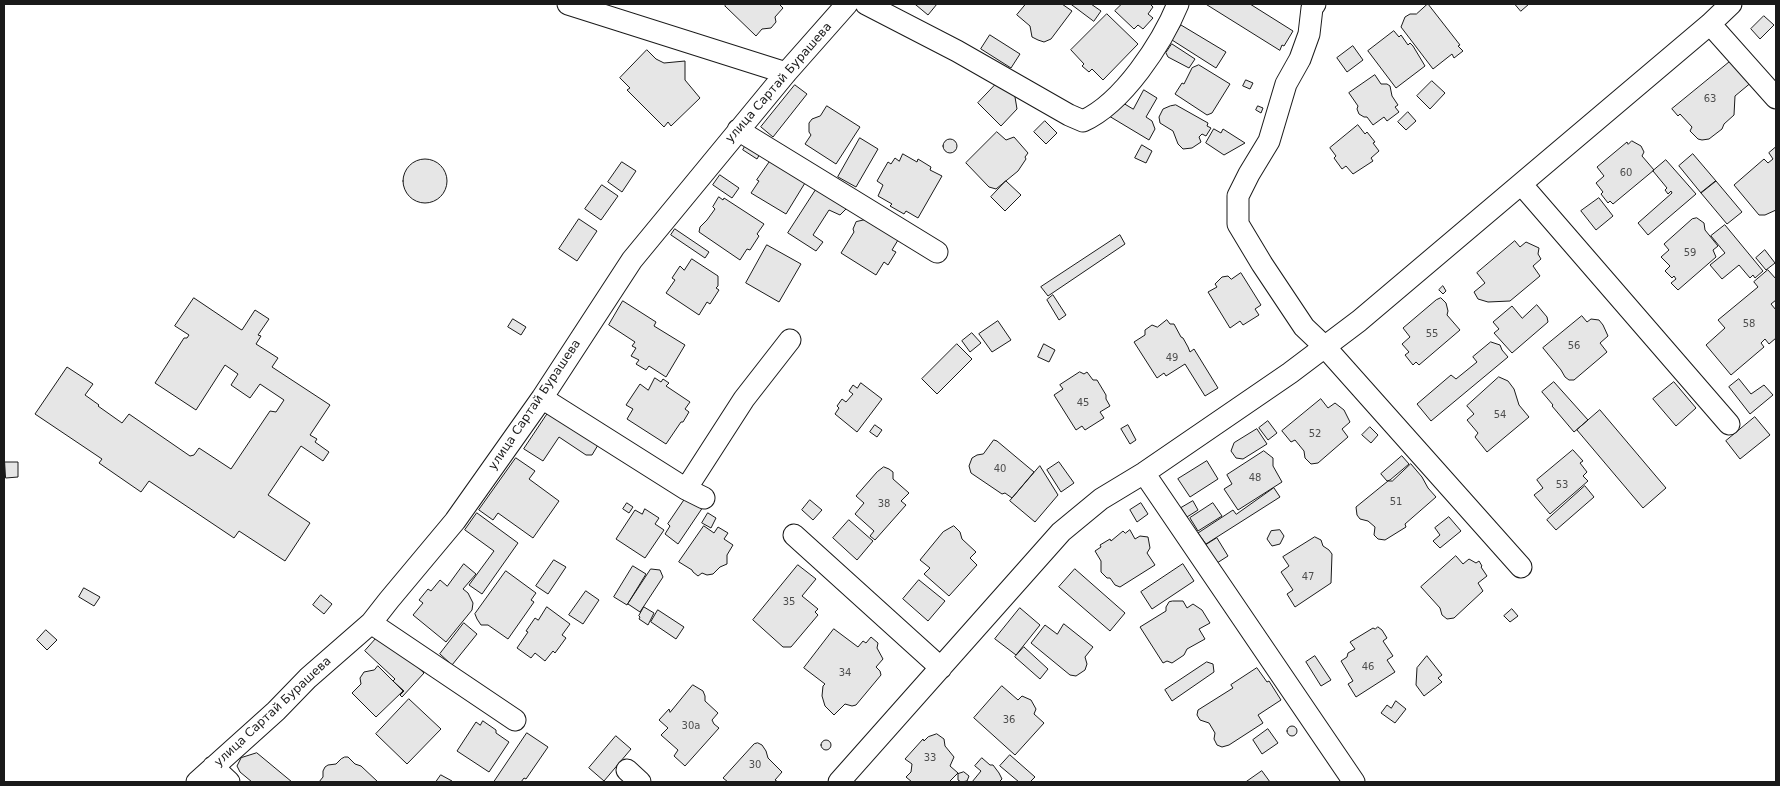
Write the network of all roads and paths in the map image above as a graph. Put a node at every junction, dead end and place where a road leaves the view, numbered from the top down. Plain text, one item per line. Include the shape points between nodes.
1 (568, 4) edge
2 (847, 4) edge
3 (866, 4) edge
4 (1178, 4) edge
5 (1315, 4) edge
6 (1731, 4) edge
7 (1710, 24) junction
8 (786, 73) junction
9 (1776, 98) edge
10 (738, 130) junction
11 (1522, 184) junction
12 (937, 252) dead end
13 (790, 340) dead end
14 (1325, 347) junction
15 (542, 398) junction
16 (1729, 424) dead end
17 (1144, 472) junction
18 (794, 536) dead end
19 (1521, 567) dead end
20 (371, 623) junction
21 (941, 668) junction
22 (515, 720) dead end
23 (214, 767) junction
24 (197, 782) edge
25 (229, 782) edge
26 (839, 782) edge
27 (1354, 782) edge

1 - 8 street
2 - 8 street, улица Сартай Бурашева
3 - 4 street via 1083,121 1095,116 1127,86 1155,49
5 - 14 street via 1309,34 1286,84 1269,141 1238,196 1238,224 1304,326
6 - 7 street
7 - 9 street
7 - 11 street
8 - 10 street, улица Сартай Бурашева
10 - 12 street
10 - 15 street, улица Сартай Бурашева via 632,260
11 - 14 street
11 - 16 street
13 - 15 street via 744,399 695,493
14 - 17 street
14 - 19 street
15 - 20 street, улица Сартай Бурашева via 455,521
17 - 21 street via 1101,499 1061,532
17 - 27 street
18 - 21 street
20 - 22 street
20 - 23 street, улица Сартай Бурашева
21 - 26 street
23 - 24 street, улица Сартай Бурашева
23 - 25 street

